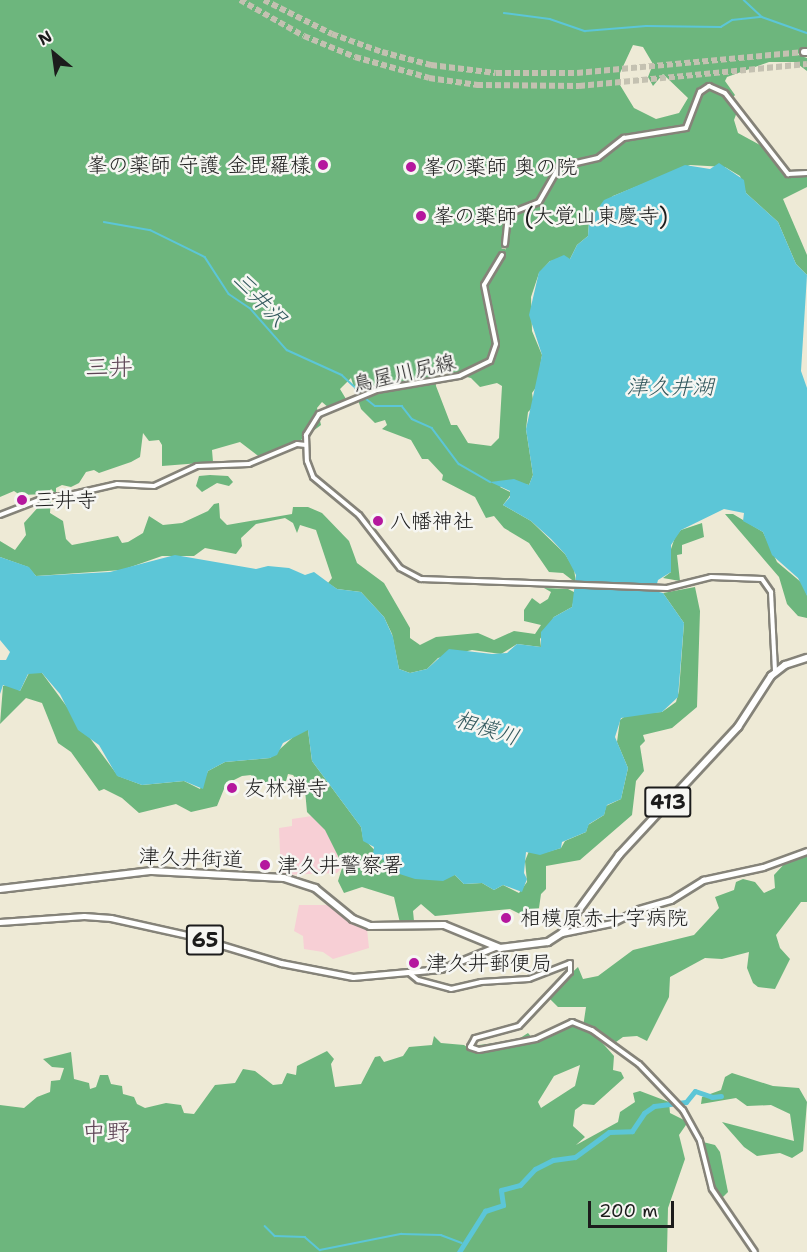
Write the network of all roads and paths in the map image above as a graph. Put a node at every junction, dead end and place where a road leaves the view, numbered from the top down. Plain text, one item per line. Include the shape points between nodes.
1 (807, 173) edge
2 (505, 244) tunnel mouth
3 (502, 255) tunnel mouth
4 (306, 445) junction
5 (0, 515) edge
6 (807, 658) edge
7 (775, 672) junction
8 (807, 851) edge
9 (0, 889) edge
10 (0, 922) edge
11 (562, 933) junction
12 (495, 947) junction
13 (408, 971) junction
14 (755, 1252) edge

1 - 2 main road via 796,177 788,174 725,93 709,86 700,92 686,128 624,138 598,158 560,167 539,202 508,213
3 - 4 main road, 鳥屋川尻線 via 484,285 496,345 488,364 459,376 412,387 380,389 348,401 314,419
4 - 5 main road via 297,444 249,464 197,465 154,486 117,484 49,496
4 - 7 main road via 308,466 315,480 359,515 408,574 426,580 657,588 678,588 712,577 764,581 771,592
6 - 7 highway
7 - 11 highway, 413 via 736,729 595,883
8 - 11 main road via 768,866 701,881 671,900 639,909 612,923
9 - 12 highway, 津久井街道 via 152,871 284,878 317,889 365,925 444,925
10 - 13 main road, 65 via 100,917 346,976
11 - 12 highway, 津久井街道 via 548,942
12 - 13 main road, 65 via 446,968
13 - 14 main road via 418,980 449,989 529,979 569,962 570,972 519,1026 475,1038 471,1048 479,1050 536,1038 567,1023 579,1022 636,1062 679,1105 699,1139 712,1189

